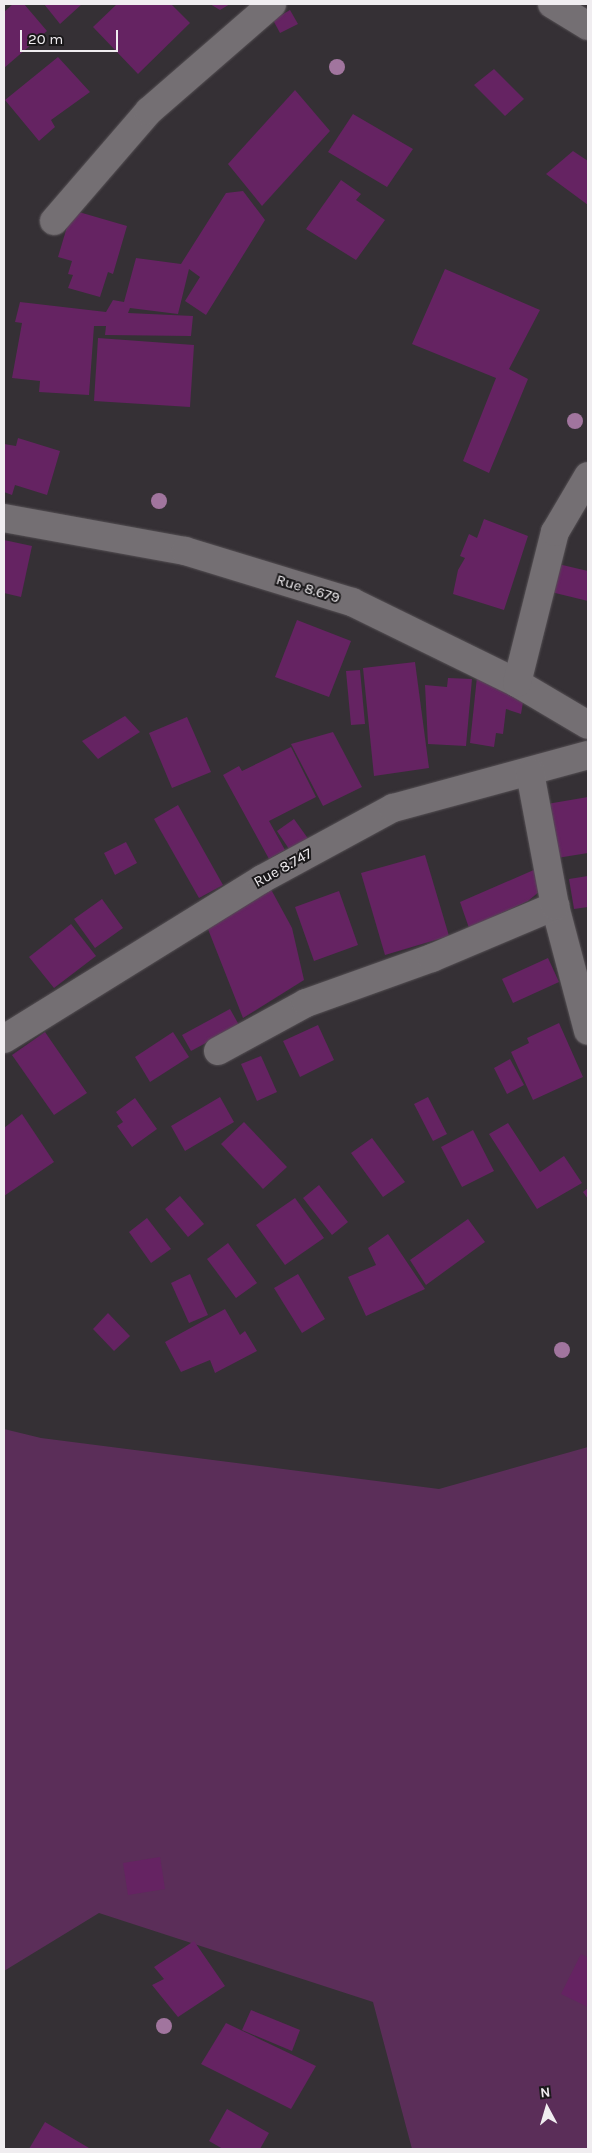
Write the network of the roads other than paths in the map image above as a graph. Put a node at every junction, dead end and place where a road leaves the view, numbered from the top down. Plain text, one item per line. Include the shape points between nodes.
1 (272, 4) edge
2 (552, 4) edge
3 (588, 26) edge
4 (54, 221) dead end
5 (588, 476) edge
6 (4, 518) edge
7 (517, 683) junction
8 (588, 725) edge
9 (588, 755) edge
10 (530, 772) junction
11 (555, 906) junction
12 (588, 1030) edge
13 (4, 1039) edge
14 (218, 1051) dead end

1 - 4 street via 149,112
2 - 3 street
5 - 7 street via 555,532
6 - 7 street, Rue 8.679 via 185,550 352,602
7 - 8 street, Rue 8.679
9 - 10 street, Rue 8.747
10 - 11 street
10 - 13 street, Rue 8.747 via 392,808 262,879
11 - 12 street
11 - 14 street via 432,958 306,1003

